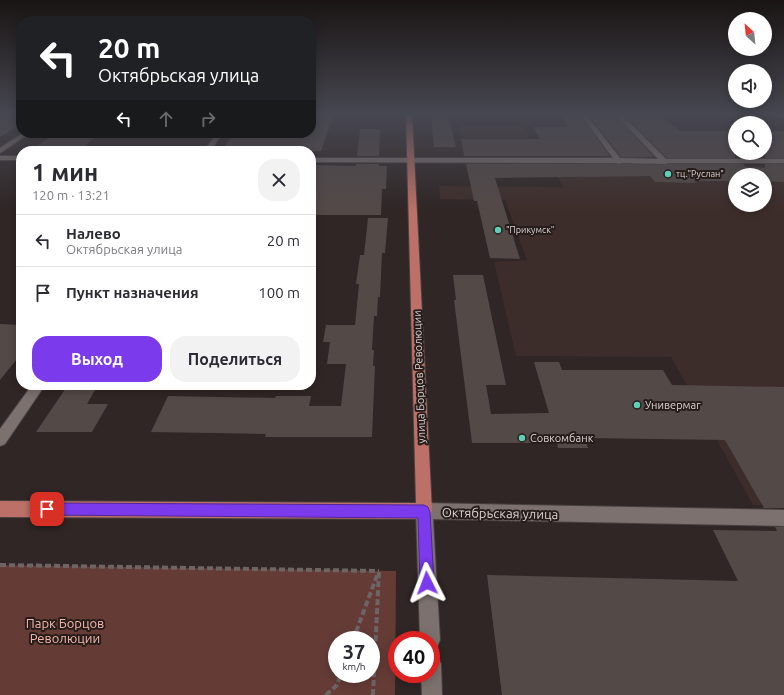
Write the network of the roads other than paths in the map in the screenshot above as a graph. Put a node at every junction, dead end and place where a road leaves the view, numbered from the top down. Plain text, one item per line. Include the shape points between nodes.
1 (410, 146) edge
2 (607, 146) edge
3 (650, 146) edge
4 (0, 158) edge
5 (16, 158) edge
6 (316, 160) edge
7 (410, 161) junction
8 (784, 161) edge
9 (619, 162) junction
10 (665, 162) junction
11 (35, 390) edge
12 (0, 440) edge
13 (0, 509) edge
14 (424, 512) junction
15 (784, 518) edge
16 (430, 631) edge
17 (432, 683) edge
18 (432, 695) edge

1 - 7 main road, улица Борцов Революции
2 - 9 street
3 - 10 street
4 - 5 street
6 - 7 street
7 - 9 street
7 - 14 main road, улица Борцов Революции
8 - 10 street
9 - 10 street
11 - 12 street
13 - 14 main road, Октябрьская улица
14 - 15 street, Октябрьская улица
14 - 16 street, улица Борцов Революции
17 - 18 street

